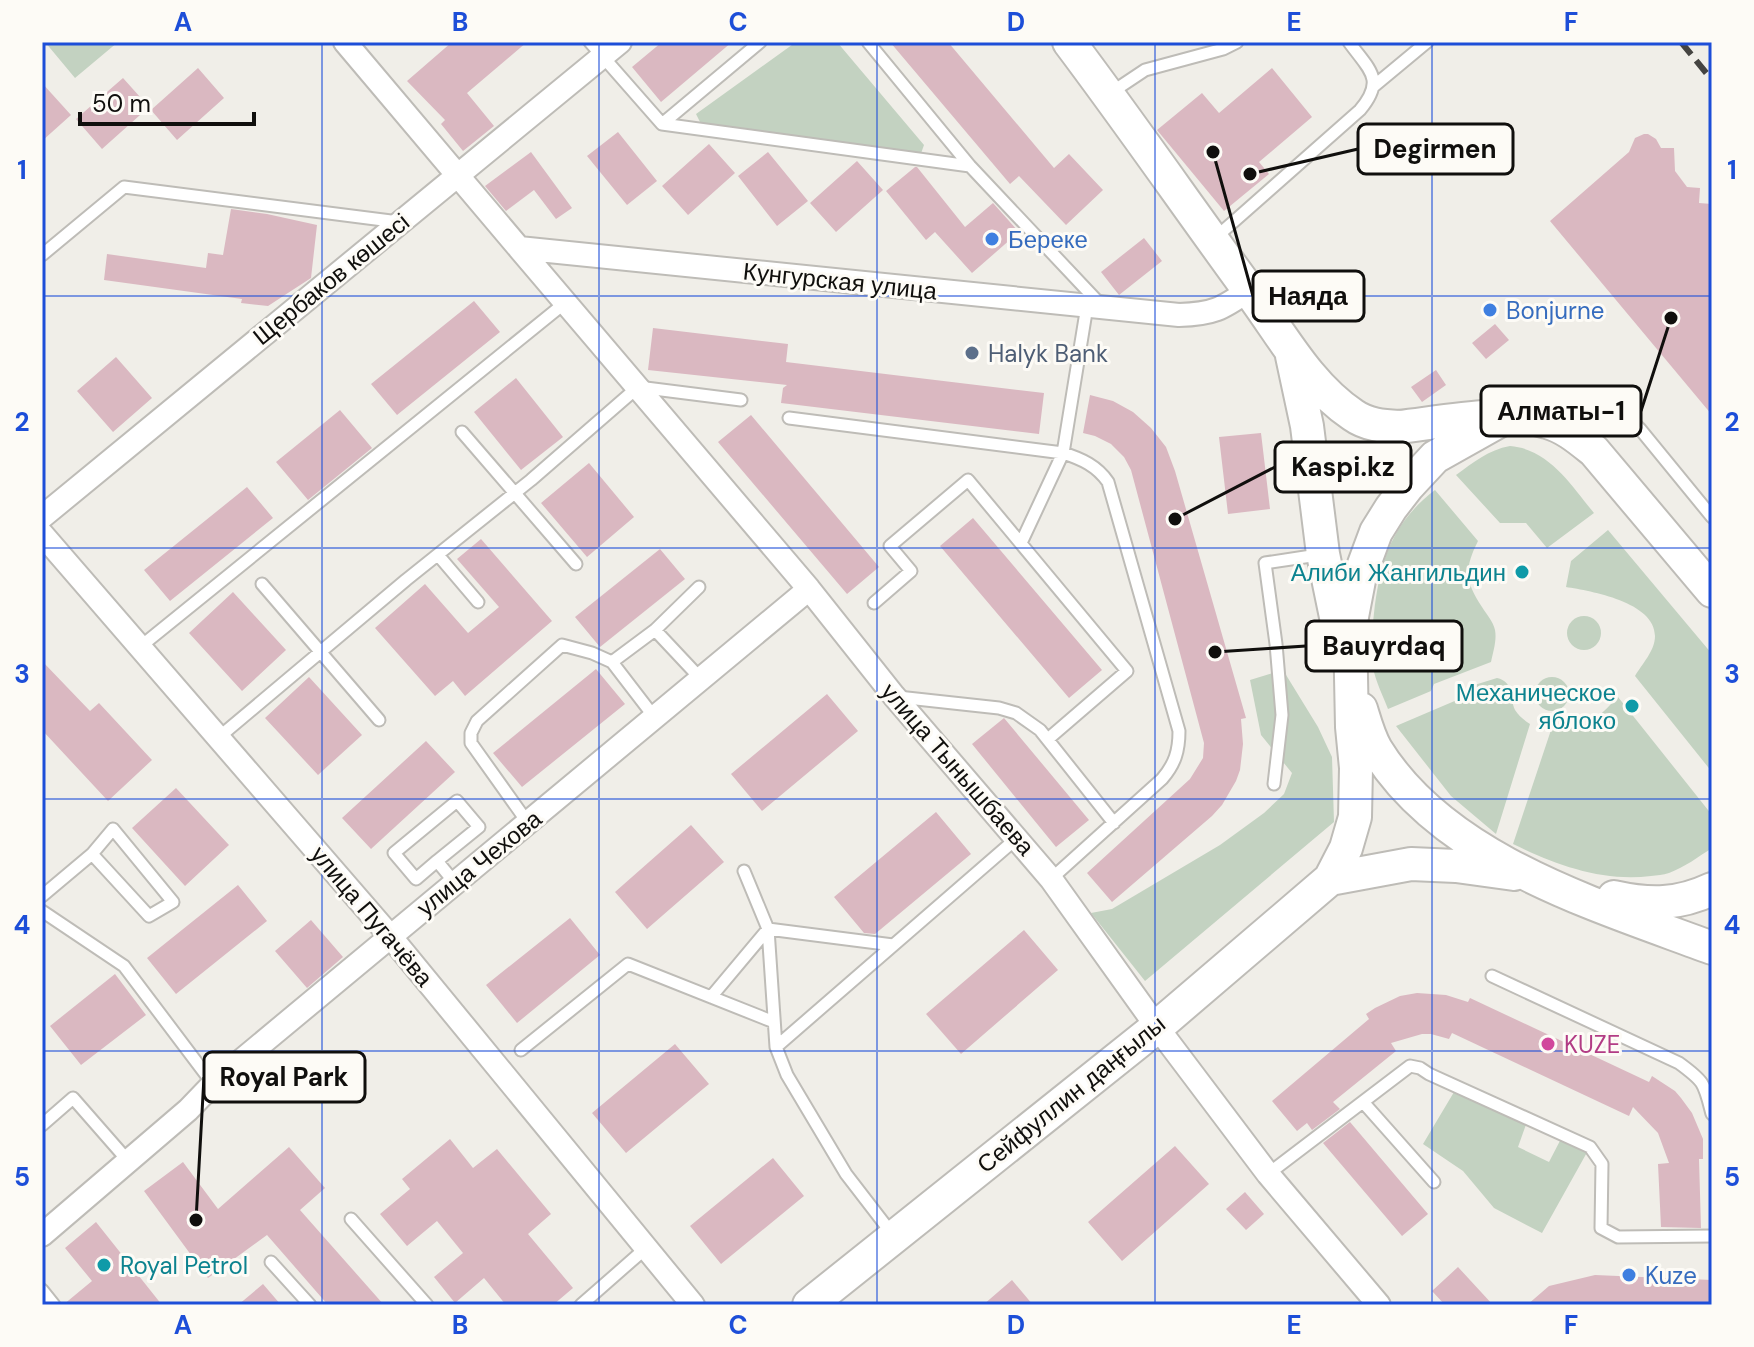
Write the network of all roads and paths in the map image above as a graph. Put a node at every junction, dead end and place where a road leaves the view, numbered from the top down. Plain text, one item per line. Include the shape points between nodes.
1 (345, 42) edge
2 (620, 42) edge
3 (760, 42) edge
4 (868, 42) edge
5 (1069, 42) edge
6 (1237, 42) edge
7 (1349, 42) edge
8 (1427, 42) edge
9 (596, 49) edge
10 (1374, 86) junction
11 (1108, 94) junction
12 (662, 124) junction
13 (970, 166) junction
14 (459, 175) junction
15 (400, 222) junction
16 (1213, 240) junction
17 (519, 248) junction
18 (42, 255) edge
19 (1249, 290) junction
20 (566, 302) junction
21 (1095, 307) junction
22 (1290, 351) junction
23 (638, 387) junction
24 (741, 400) dead end
25 (1508, 416) junction
26 (789, 418) dead end
27 (462, 432) dead end
28 (1063, 453) junction
29 (514, 494) junction
30 (42, 517) edge
31 (1712, 517) edge
32 (42, 534) edge
33 (1021, 543) junction
34 (1323, 554) junction
35 (438, 555) junction
36 (576, 564) dead end
37 (262, 584) dead end
38 (699, 587) dead end
39 (809, 589) junction
40 (1712, 591) edge
41 (478, 602) dead end
42 (874, 603) dead end
43 (655, 630) junction
44 (140, 647) junction
45 (322, 651) junction
46 (612, 662) junction
47 (701, 679) junction
48 (1352, 683) junction
49 (894, 696) junction
50 (655, 718) junction
51 (379, 720) dead end
52 (218, 738) junction
53 (1048, 739) junction
54 (1274, 784) dead end
55 (528, 823) junction
56 (1114, 823) junction
57 (1017, 838) junction
58 (92, 854) junction
59 (437, 861) junction
60 (744, 871) dead end
61 (1536, 878) junction
62 (1051, 879) junction
63 (1330, 879) junction
64 (455, 883) junction
65 (1712, 889) edge
66 (42, 896) edge
67 (42, 911) edge
68 (768, 929) junction
69 (390, 936) junction
70 (893, 945) junction
71 (1712, 948) edge
72 (1492, 976) dead end
73 (711, 997) junction
74 (774, 1022) junction
75 (1157, 1027) junction
76 (776, 1047) junction
77 (521, 1050) dead end
78 (213, 1084) junction
79 (1363, 1102) junction
80 (1712, 1114) edge
81 (42, 1125) edge
82 (129, 1162) junction
83 (1268, 1174) junction
84 (1434, 1182) dead end
85 (351, 1219) dead end
86 (42, 1235) edge
87 (894, 1236) junction
88 (1712, 1236) edge
89 (646, 1248) junction
90 (271, 1262) dead end
91 (42, 1290) edge
92 (54, 1305) edge
93 (310, 1305) edge
94 (427, 1305) edge
95 (581, 1305) edge
96 (693, 1305) edge
97 (809, 1305) edge
98 (1379, 1305) edge

1 - 14 street
2 - 9 street, Щербаков көшесі
3 - 12 lane
4 - 13 lane
5 - 11 main road
6 - 11 lane via 1145,70
7 - 10 lane via 1373,74
8 - 10 lane
9 - 12 lane
9 - 14 street, Щербаков көшесі
10 - 16 lane via 1360,110
11 - 16 main road
12 - 13 lane
13 - 21 lane
14 - 15 street, Щербаков көшесі
14 - 17 street
15 - 18 lane via 124,187
15 - 30 street, Щербаков көшесі
16 - 19 main road
17 - 20 street, улица Тынышбаева
17 - 21 street, Кунгурская улица
19 - 21 street, Кунгурская улица via 1202,315
19 - 22 main road
20 - 23 street, улица Тынышбаева
20 - 44 lane
21 - 28 lane
22 - 25 main road via 1337,402 1368,423 1399,427
22 - 34 main road via 1307,426
23 - 24 lane
23 - 29 lane
23 - 39 street, улица Тынышбаева
25 - 31 lane via 1586,404 1614,408 1640,429
25 - 40 main road via 1547,422 1594,451
25 - 48 main road via 1435,457 1376,532 1360,575 1350,627
26 - 28 lane
27 - 29 lane
28 - 33 lane
28 - 56 lane via 1091,464 1108,482 1179,731 1171,768
29 - 35 lane
29 - 36 lane
32 - 44 street, улица Пугачёва
33 - 42 lane via 968,480 890,546 911,571
33 - 53 lane via 1127,671
34 - 48 main road
34 - 54 lane via 1265,563 1282,715
35 - 41 lane
35 - 45 lane
37 - 45 lane
38 - 43 lane
39 - 47 street, улица Чехова
39 - 49 street, улица Тынышбаева
43 - 46 lane
43 - 47 lane
44 - 52 street, улица Пугачёва
45 - 51 lane
45 - 52 lane
46 - 50 lane
46 - 55 lane via 562,645 473,727 474,748
47 - 50 street, улица Чехова
48 - 61 main road via 1374,747 1407,790 1479,847
48 - 63 main road, Сейфуллин даңғылы via 1355,817
49 - 53 lane via 999,708 1029,721
49 - 57 street, улица Тынышбаева
50 - 55 street, улица Чехова
52 - 69 street, улица Пугачёва
53 - 56 lane
55 - 64 street, улица Чехова
56 - 62 lane
57 - 62 street, улица Тынышбаева
57 - 70 lane
58 - 58 lane via 113,829 173,902 149,916
58 - 66 lane
59 - 59 lane via 416,879 394,853 457,801 479,827
59 - 64 lane
60 - 68 lane
61 - 63 main road via 1411,864
61 - 65 main road via 1661,903
61 - 71 main road
62 - 75 street, улица Тынышбаева
63 - 75 main road, Сейфуллин даңғылы
64 - 69 street, улица Чехова
67 - 78 lane via 124,966
68 - 70 lane
68 - 73 lane
68 - 74 lane
69 - 78 street, улица Чехова
69 - 89 street, улица Пугачёва
70 - 76 lane
72 - 80 lane via 1679,1063 1705,1086
73 - 74 lane
73 - 77 lane via 628,964
74 - 76 lane
75 - 83 street, улица Тынышбаева
75 - 87 main road, Сейфуллин даңғылы
76 - 87 lane via 846,1174
78 - 82 street, улица Чехова
79 - 83 lane
79 - 84 lane
79 - 88 lane via 1410,1066 1420,1068 1590,1147 1602,1164 1601,1228 1618,1237
81 - 82 lane via 73,1098
82 - 86 street, улица Чехова
83 - 98 street, улица Тынышбаева
85 - 94 lane
87 - 97 main road, Сейфуллин даңғылы
89 - 95 lane
89 - 96 street, улица Пугачёва
90 - 93 lane
91 - 92 lane

